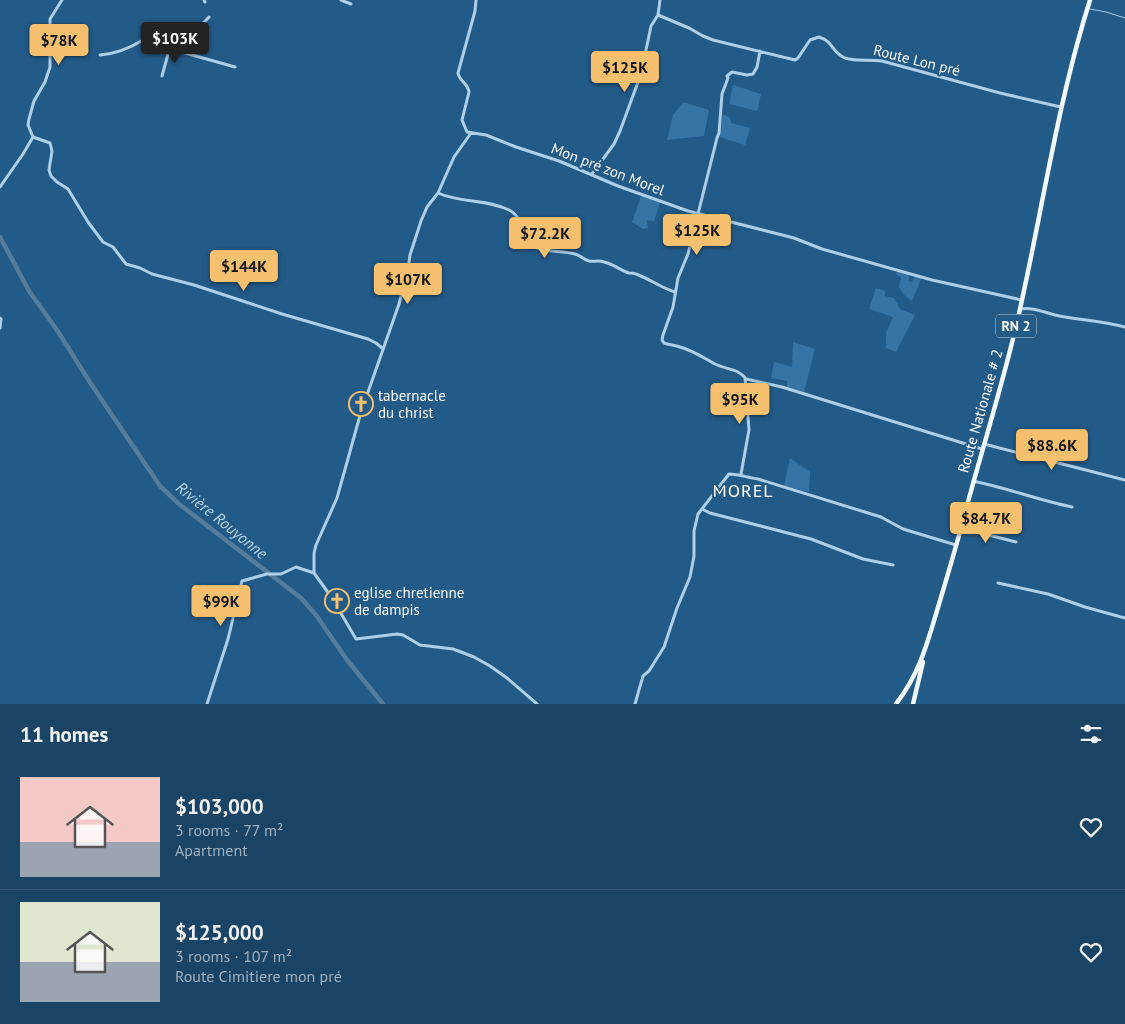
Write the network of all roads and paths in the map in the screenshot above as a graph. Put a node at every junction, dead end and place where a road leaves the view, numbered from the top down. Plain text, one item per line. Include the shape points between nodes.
1 (62, 0) edge
2 (341, 0) edge
3 (476, 0) edge
4 (660, 0) edge
5 (1090, 0) edge
6 (352, 4) dead end
7 (658, 15) junction
8 (209, 16) dead end
9 (170, 47) junction
10 (760, 51) junction
11 (100, 55) dead end
12 (235, 67) dead end
13 (162, 76) dead end
14 (1061, 107) junction
15 (471, 133) junction
16 (33, 137) junction
17 (592, 174) junction
18 (0, 187) edge
19 (438, 193) junction
20 (698, 214) junction
21 (675, 292) junction
22 (1022, 300) junction
23 (1020, 309) junction
24 (1, 318) edge
25 (0, 328) edge
26 (1125, 328) edge
27 (382, 348) junction
28 (745, 377) junction
29 (983, 446) junction
30 (740, 474) junction
31 (1125, 480) edge
32 (973, 481) junction
33 (1072, 507) dead end
34 (702, 509) junction
35 (961, 528) junction
36 (1016, 542) dead end
37 (956, 545) junction
38 (893, 565) dead end
39 (314, 573) junction
40 (998, 583) dead end
41 (1125, 618) edge
42 (926, 648) junction
43 (207, 704) edge
44 (537, 704) edge
45 (635, 704) edge
46 (896, 704) edge
47 (913, 704) edge

1 - 16 street via 50,19 50,67 29,119
2 - 6 street
3 - 15 street via 476,11 458,73 469,92 462,120 467,132
4 - 7 street
5 - 14 main road, Route Nationale # 2 / RN 2
7 - 10 street, Route Lon pré via 713,40
7 - 17 street via 651,26 641,74 620,131
8 - 9 street via 191,34
9 - 11 street via 144,36 143,40 128,48
9 - 12 street
9 - 13 street
10 - 14 street, Route Lon pré via 795,60 810,40 819,37 846,59 882,61
10 - 20 street via 754,74 732,72 727,76 719,133
14 - 22 main road, Route Nationale # 2 / RN 2
15 - 17 street, Mon pré zon Morel via 494,138
15 - 19 street via 454,157
16 - 18 street
16 - 27 street via 50,143 50,176 68,189 103,242 114,247 126,264 368,339
17 - 20 street, Mon pré zon Morel
19 - 21 street via 508,209 518,219 528,244 535,247 604,262
19 - 27 street via 421,221 394,318
20 - 21 street
20 - 22 street, Mon pré zon Morel via 794,238 932,280
21 - 28 street via 662,336 664,343 682,347
22 - 23 main road, Route Nationale # 2 / RN 2
23 - 26 street via 1035,309
23 - 29 main road, Route Nationale # 2 / RN 2
24 - 25 street
27 - 39 street via 336,498 316,545
28 - 29 street
28 - 30 street via 749,430
29 - 31 street
29 - 32 main road, Route Nationale # 2 / RN 2
30 - 34 street via 729,474
30 - 37 street via 881,517 903,529
32 - 33 street
32 - 35 main road, Route Nationale # 2 / RN 2
34 - 38 street via 811,540 863,559
34 - 45 street via 694,531 690,576 664,647 643,676
35 - 36 street
35 - 37 main road, Route Nationale # 2 / RN 2
37 - 42 main road, Route Nationale # 2 / RN 2
39 - 43 street via 296,567 281,574 267,574 242,582
39 - 44 street via 356,639 397,634 420,644 462,652 490,666
40 - 41 street via 1048,594
42 - 46 main road, Route Nationale # 2 / RN 2 via 914,678
42 - 47 main road

